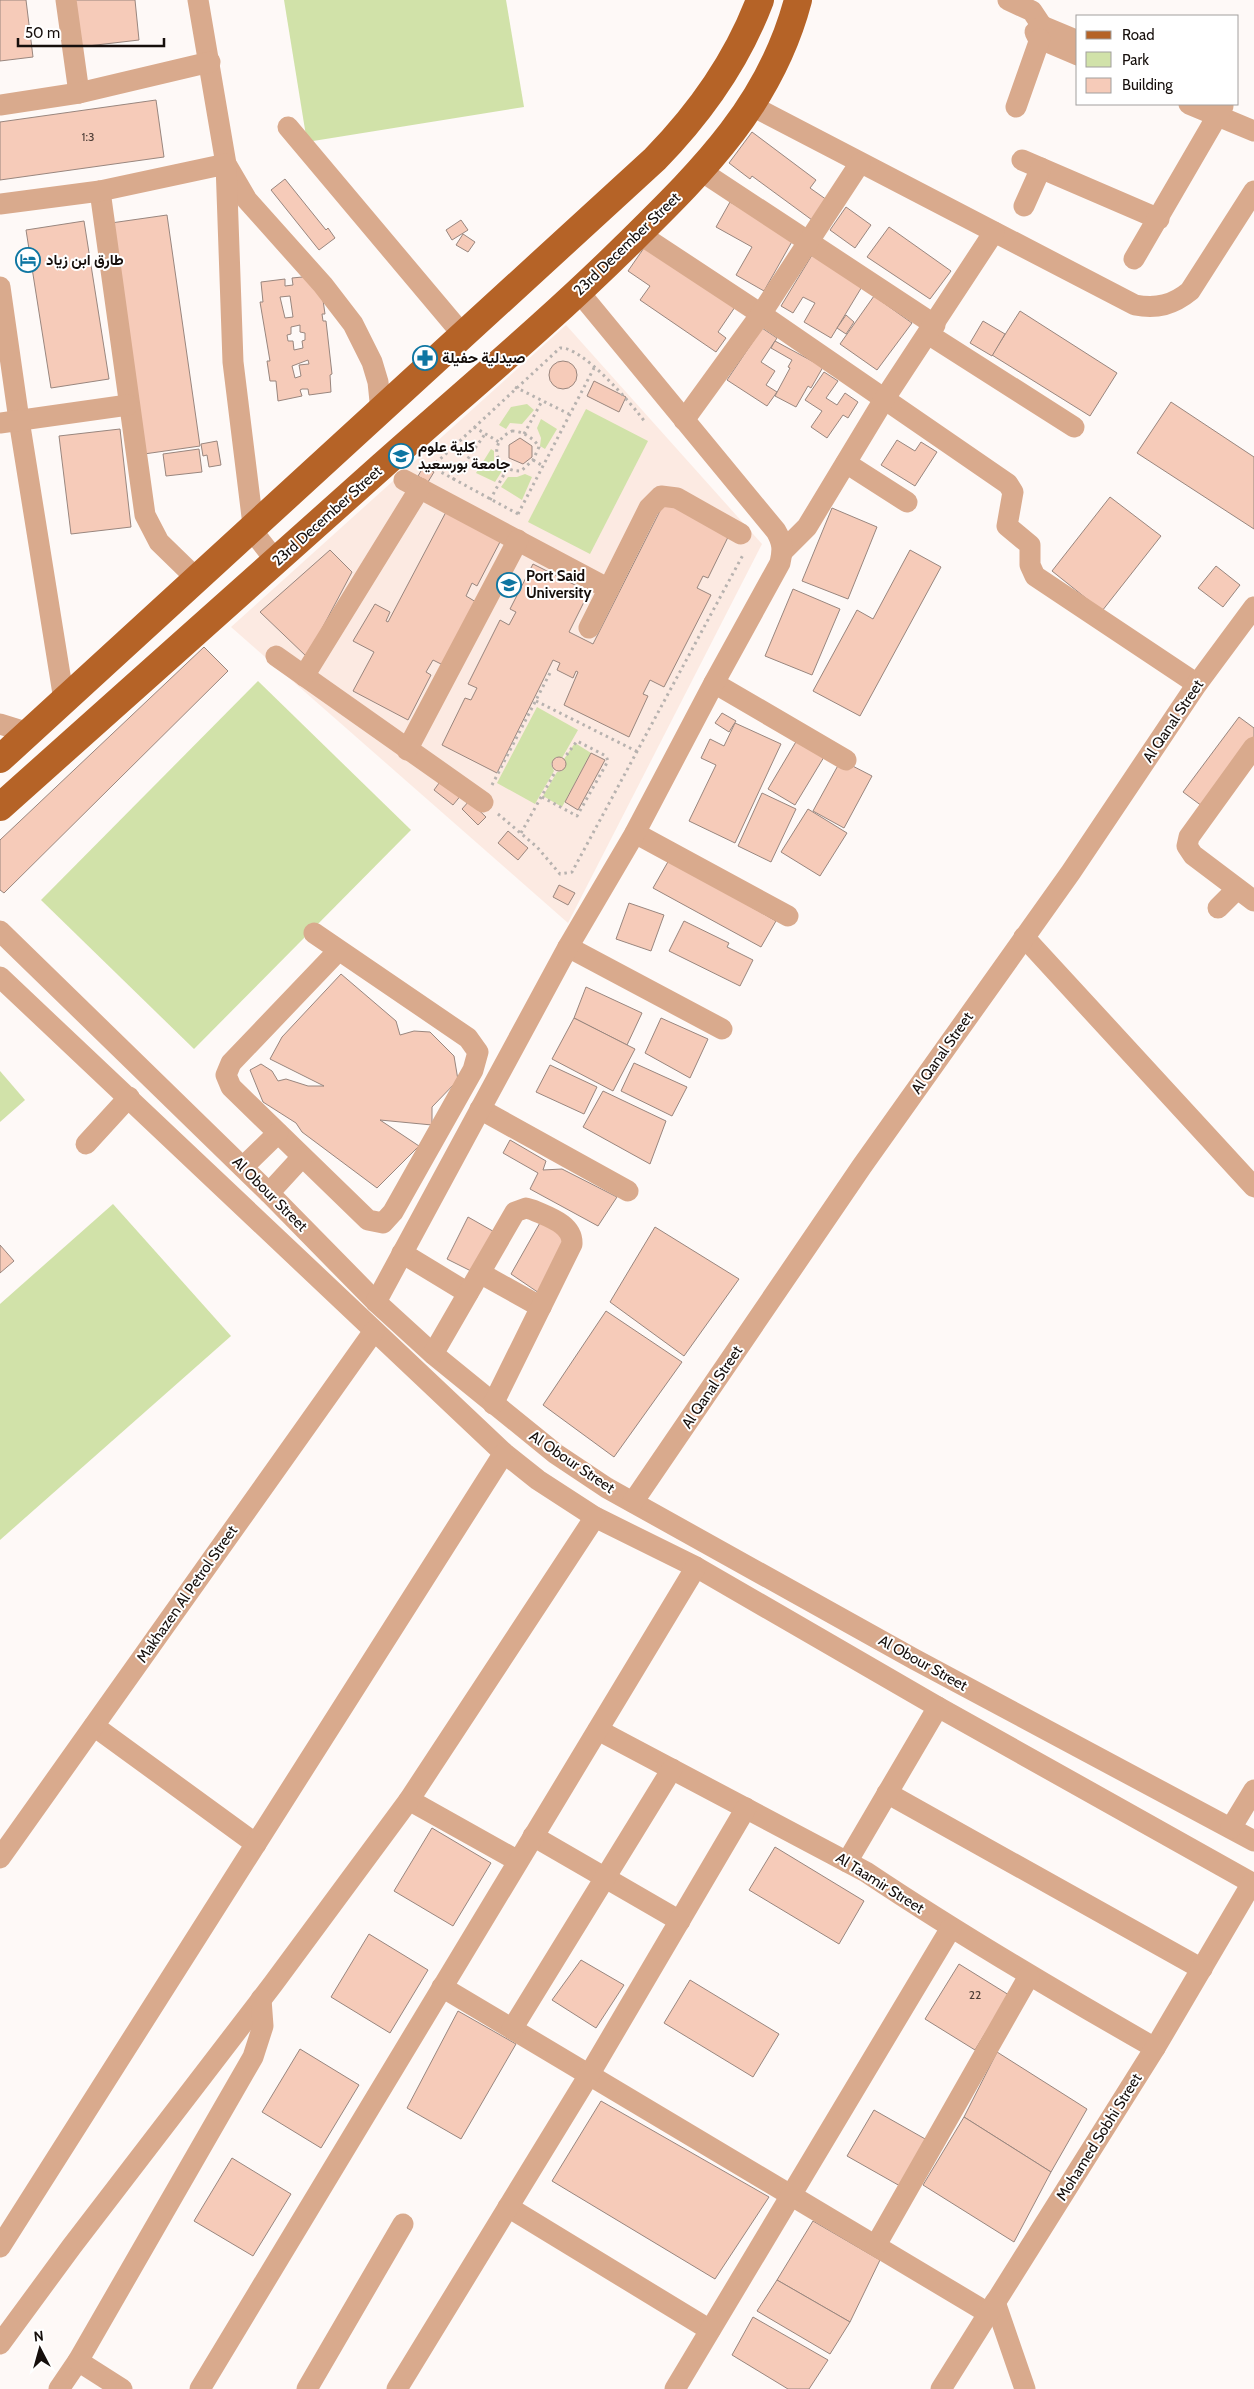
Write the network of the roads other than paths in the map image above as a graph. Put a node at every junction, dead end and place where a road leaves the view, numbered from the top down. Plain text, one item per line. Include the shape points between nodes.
1 (66, 0) edge
2 (198, 0) edge
3 (760, 0) edge
4 (798, 0) edge
5 (1008, 0) edge
6 (1041, 32) junction
7 (1076, 41) edge
8 (1076, 54) edge
9 (210, 62) junction
10 (79, 93) junction
11 (0, 105) edge
12 (1197, 105) edge
13 (752, 106) junction
14 (1016, 107) dead end
15 (1220, 108) edge
16 (1254, 118) edge
17 (288, 127) dead end
18 (1254, 131) edge
19 (860, 163) junction
20 (226, 164) junction
21 (701, 171) junction
22 (100, 191) junction
23 (1254, 191) edge
24 (0, 204) edge
25 (1024, 206) dead end
26 (1159, 219) junction
27 (994, 232) junction
28 (638, 234) junction
29 (810, 242) junction
30 (1134, 259) dead end
31 (0, 287) edge
32 (579, 292) junction
33 (761, 314) junction
34 (2, 322) edge
35 (931, 330) junction
36 (463, 335) junction
37 (885, 398) junction
38 (128, 405) junction
39 (381, 411) junction
40 (684, 420) junction
41 (10, 422) edge
42 (1074, 427) dead end
43 (846, 463) junction
44 (402, 478) junction
45 (907, 502) dead end
46 (254, 527) junction
47 (741, 534) road end
48 (512, 537) junction
49 (783, 551) junction
50 (276, 561) junction
51 (197, 579) junction
52 (609, 589) junction
53 (1254, 607) edge
54 (589, 628) dead end
55 (276, 656) dead end
56 (304, 676) junction
57 (714, 683) junction
58 (1197, 684) junction
59 (64, 700) junction
60 (0, 724) edge
61 (29, 733) junction
62 (1254, 747) edge
63 (407, 750) junction
64 (0, 759) edge
65 (846, 760) dead end
66 (483, 802) road end
67 (0, 807) edge
68 (635, 833) junction
69 (1246, 895) edge
70 (1218, 908) dead end
71 (788, 916) dead end
72 (0, 931) edge
73 (314, 933) dead end
74 (1024, 936) junction
75 (568, 947) junction
76 (339, 950) junction
77 (0, 977) edge
78 (722, 1029) dead end
79 (129, 1097) junction
80 (480, 1109) junction
81 (198, 1123) junction
82 (278, 1133) junction
83 (177, 1143) junction
84 (86, 1144) dead end
85 (302, 1157) junction
86 (243, 1167) junction
87 (1254, 1188) edge
88 (628, 1191) dead end
89 (269, 1193) junction
90 (402, 1253) junction
91 (480, 1272) junction
92 (468, 1293) junction
93 (376, 1302) junction
94 (541, 1307) junction
95 (374, 1331) junction
96 (433, 1354) junction
97 (493, 1404) junction
98 (504, 1453) junction
99 (633, 1502) junction
100 (595, 1517) junction
101 (696, 1567) junction
102 (914, 1659) junction
103 (900, 1685) junction
104 (984, 1696) junction
105 (938, 1707) junction
106 (969, 1723) junction
107 (94, 1726) junction
108 (598, 1730) junction
109 (672, 1769) junction
110 (1254, 1790) edge
111 (887, 1793) junction
112 (409, 1800) junction
113 (746, 1808) junction
114 (1231, 1828) junction
115 (534, 1836) junction
116 (1254, 1841) edge
117 (256, 1844) junction
118 (0, 1858) edge
119 (518, 1861) junction
120 (847, 1862) junction
121 (605, 1878) junction
122 (1253, 1883) edge
123 (680, 1921) junction
124 (951, 1928) junction
125 (1202, 1969) junction
126 (1029, 1976) junction
127 (442, 1988) junction
128 (261, 1999) junction
129 (512, 2030) junction
130 (1155, 2048) junction
131 (589, 2075) junction
132 (791, 2195) junction
133 (508, 2207) junction
134 (403, 2224) dead end
135 (876, 2245) junction
136 (0, 2247) edge
137 (992, 2307) junction
138 (710, 2330) junction
139 (0, 2344) edge
140 (78, 2361) junction
141 (59, 2389) edge
142 (122, 2389) edge
143 (200, 2389) edge
144 (307, 2389) edge
145 (397, 2389) edge
146 (675, 2389) edge
147 (941, 2389) edge
148 (1025, 2389) edge

1 - 10 street
2 - 9 street
3 - 36 main road via 729,65 676,138
4 - 13 main road, 23rd December Street via 785,40
5 - 6 street via 1032,11
6 - 7 street
6 - 8 street
6 - 14 street
9 - 10 street
9 - 20 street
10 - 11 street
12 - 15 street
13 - 19 street
13 - 21 main road, 23rd December Street
15 - 16 street
15 - 18 street
15 - 26 street
17 - 36 street
19 - 27 street
19 - 29 street
20 - 22 street
20 - 39 street via 247,200 323,285 353,324 372,362
20 - 46 street via 232,362
21 - 28 main road, 23rd December Street
21 - 29 street
22 - 24 street
22 - 38 street
23 - 27 street via 1190,291 1165,306 1135,305
25 - 26 street via 1031,164
26 - 30 street
27 - 35 street
28 - 32 main road, 23rd December Street
28 - 33 street
29 - 33 street
29 - 35 street
31 - 34 street
32 - 40 street
32 - 44 main road, 23rd December Street
33 - 37 street
33 - 40 street
34 - 41 street
35 - 37 street
35 - 42 street
36 - 39 main road
37 - 43 street
37 - 58 street via 1008,484 1013,492 1007,526 1030,545 1030,565 1034,576
38 - 41 street
38 - 51 street via 145,515 159,542
39 - 46 main road
40 - 49 street via 776,532 782,540
41 - 59 street
43 - 45 street
43 - 49 street via 807,527
44 - 48 street
44 - 50 main road, 23rd December Street
44 - 56 street
46 - 50 street via 257,540
46 - 51 main road
47 - 52 street via 677,498 661,496 649,508
48 - 52 street
48 - 63 street
49 - 57 street via 780,563
50 - 67 main road, 23rd December Street
51 - 59 main road
52 - 54 street
53 - 58 street, Al Qanal Street
55 - 56 street
56 - 63 street
57 - 65 street
57 - 68 street
58 - 74 street, Al Qanal Street via 1071,872
59 - 61 main road
60 - 61 street
61 - 64 main road
62 - 69 street via 1187,842 1193,855
63 - 66 street
68 - 71 street
68 - 75 street
69 - 70 street
72 - 81 street, Al Obour Street
73 - 76 street
74 - 87 street
74 - 99 street, Al Qanal Street via 862,1166
75 - 78 street
75 - 80 street
76 - 82 street via 227,1068 227,1081 231,1087
76 - 85 street via 468,1038 478,1052 478,1061 393,1212 383,1223 368,1220
77 - 79 street, Al Obour Street
79 - 83 street, Al Obour Street
79 - 84 street
80 - 88 street
80 - 90 street
81 - 83 street
81 - 86 street, Al Obour Street
82 - 85 street
82 - 86 street
83 - 95 street, Al Obour Street
85 - 89 street
86 - 89 street, Al Obour Street
89 - 93 street, Al Obour Street
90 - 92 street
90 - 93 street
91 - 92 street
91 - 94 street
91 - 94 street via 515,1212 526,1208 563,1225 571,1233 572,1244
92 - 96 street
93 - 96 street, Al Obour Street
94 - 97 street
95 - 98 street, Al Obour Street
95 - 107 street, Makhazen Al Petrol Street
96 - 97 street, Al Obour Street
97 - 99 street, Al Obour Street via 556,1454
98 - 100 street, Al Obour Street via 538,1480
98 - 117 street
99 - 102 street, Al Obour Street
100 - 101 street, Al Obour Street
100 - 112 street
101 - 103 street, Al Obour Street
101 - 108 street
102 - 103 street via 914,1672
102 - 104 street, Al Obour Street
103 - 105 street, Al Obour Street
104 - 106 street via 968,1706
104 - 114 street, Al Obour Street
105 - 106 street, Al Obour Street
105 - 111 street
106 - 122 street, Al Obour Street
107 - 117 street
107 - 118 street, Makhazen Al Petrol Street
108 - 109 street, Al Taamir Street
108 - 115 street
109 - 113 street, Al Taamir Street
109 - 121 street
110 - 114 street
111 - 120 street
111 - 125 street
112 - 119 street
112 - 128 street
113 - 120 street, Al Taamir Street
113 - 123 street
114 - 116 street, Al Obour Street
115 - 119 street
115 - 121 street
117 - 136 street
119 - 127 street
120 - 124 street, Al Taamir Street
121 - 123 street
121 - 129 street
122 - 125 street, Mohamed Sobhi Street
123 - 131 street
124 - 126 street, Al Taamir Street
124 - 132 street
125 - 130 street, Mohamed Sobhi Street
126 - 130 street, Al Taamir Street
126 - 135 street
127 - 129 street
127 - 143 street
128 - 139 street
128 - 140 street via 263,2026 253,2057
129 - 131 street
130 - 137 street, Mohamed Sobhi Street
131 - 132 street
131 - 133 street
132 - 135 street
132 - 138 street
133 - 138 street
133 - 145 street
134 - 144 street
135 - 137 street
137 - 147 street, Mohamed Sobhi Street
137 - 148 street
138 - 146 street
140 - 141 street
140 - 142 street

